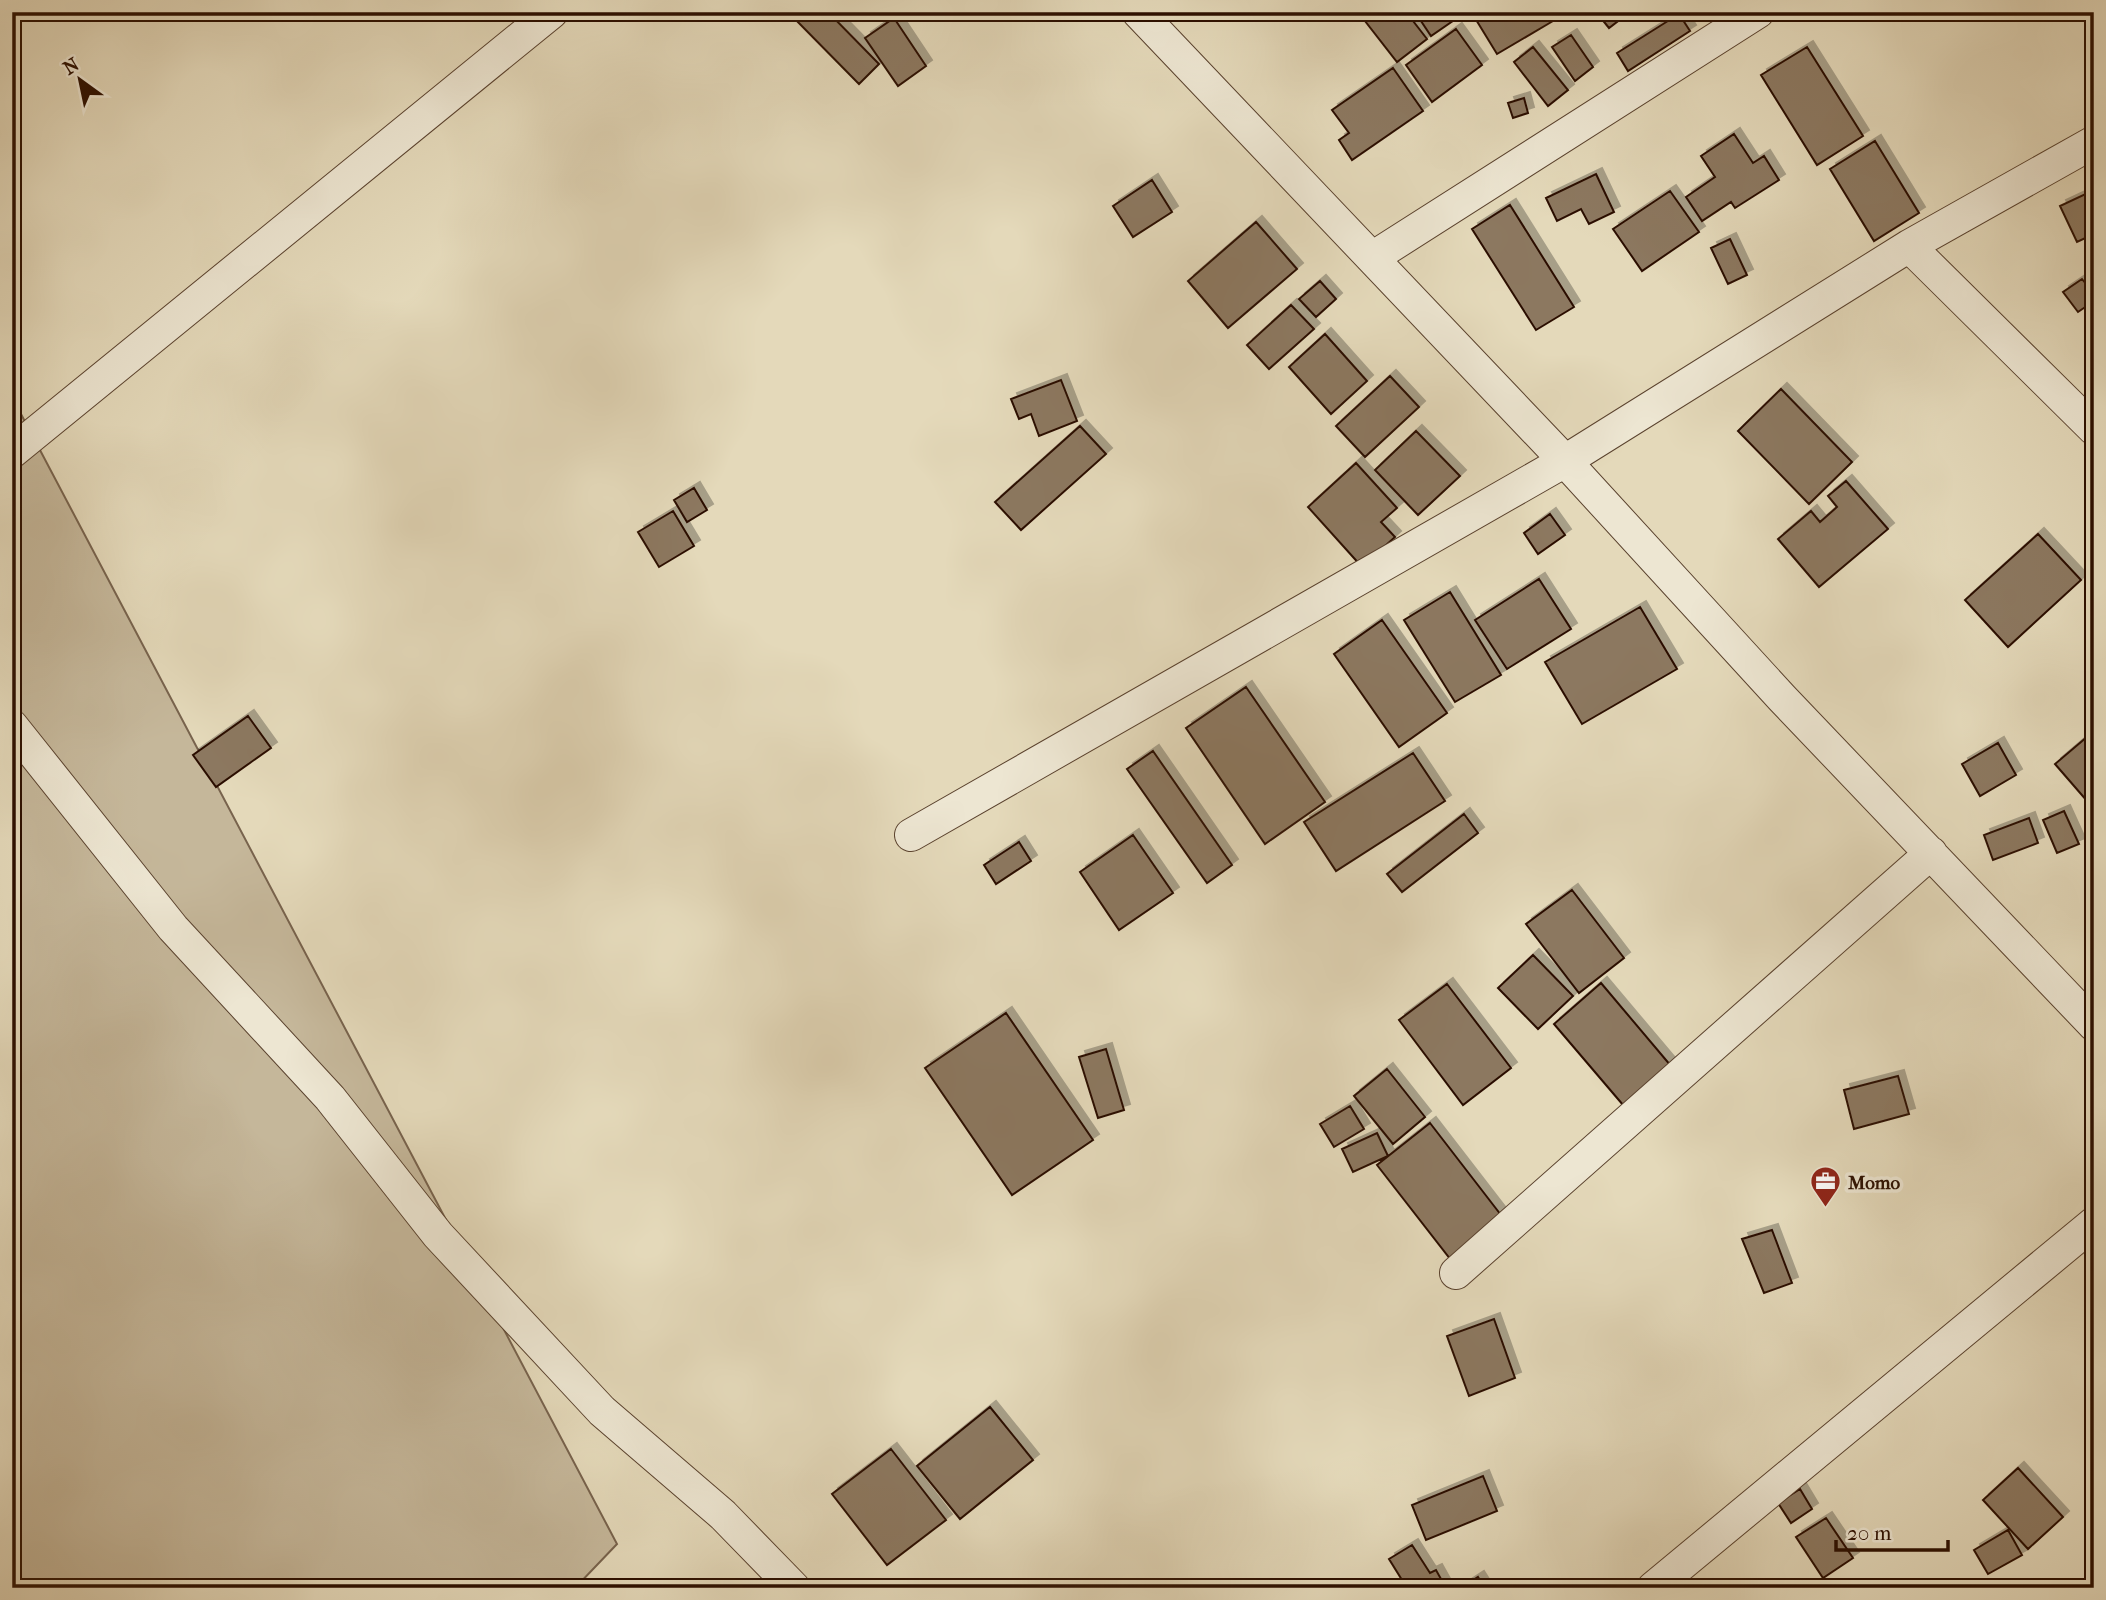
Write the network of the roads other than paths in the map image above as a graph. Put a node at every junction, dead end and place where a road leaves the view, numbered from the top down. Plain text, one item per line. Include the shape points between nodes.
1 (552, 12) edge
2 (1138, 12) edge
3 (1758, 12) edge
4 (2094, 142) edge
5 (1909, 246) junction
6 (1372, 258) junction
7 (2094, 429) edge
8 (12, 452) edge
9 (1565, 461) junction
10 (12, 726) edge
11 (911, 835) dead end
12 (1931, 853) junction
13 (2094, 1025) edge
14 (2094, 1223) edge
15 (1456, 1273) dead end
16 (794, 1588) edge
17 (1653, 1588) edge

1 - 8 street
2 - 6 street
3 - 6 street
4 - 5 street
5 - 7 street
5 - 9 street
6 - 9 street
9 - 11 street
9 - 12 street
10 - 16 street via 173,929 330,1098 438,1235 602,1411 723,1515
12 - 13 street
12 - 15 street
14 - 17 street

